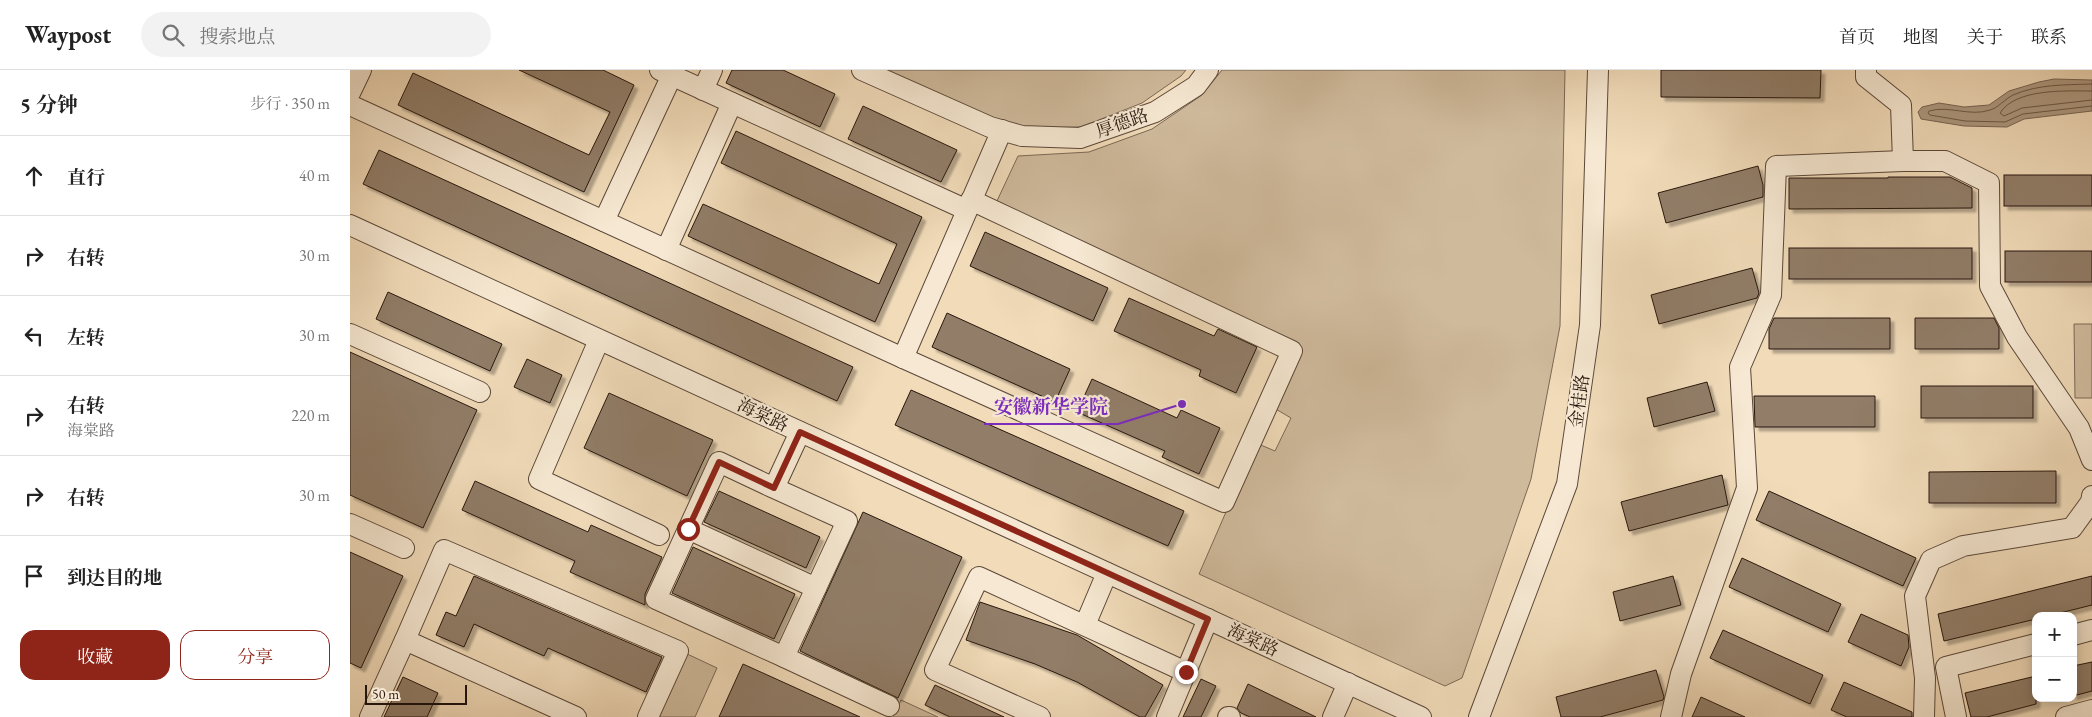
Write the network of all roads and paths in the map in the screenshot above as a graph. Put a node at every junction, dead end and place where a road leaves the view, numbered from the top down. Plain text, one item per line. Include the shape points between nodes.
1 (361, 70) edge
2 (712, 70) edge
3 (862, 70) edge
4 (1208, 70) edge
5 (1598, 70) edge
6 (1866, 70) edge
7 (666, 73) edge
8 (703, 90) junction
9 (350, 93) edge
10 (732, 103) junction
11 (350, 105) edge
12 (1002, 130) junction
13 (1903, 161) junction
14 (969, 205) junction
15 (604, 221) junction
16 (350, 225) edge
17 (666, 250) junction
18 (350, 334) edge
19 (599, 340) junction
20 (903, 358) junction
21 (480, 392) dead end
22 (800, 432) junction
23 (2092, 460) edge
24 (774, 488) junction
25 (2092, 496) edge
26 (350, 524) edge
27 (688, 529) junction
28 (660, 535) dead end
29 (404, 548) dead end
30 (1107, 573) junction
31 (816, 588) junction
32 (1208, 619) junction
33 (1085, 625) junction
34 (2092, 630) edge
35 (2077, 634) edge
36 (405, 640) junction
37 (2032, 645) edge
38 (784, 657) junction
39 (1186, 672) junction
40 (1348, 683) junction
41 (889, 706) dead end
42 (2092, 710) edge
43 (370, 717) edge
44 (576, 717) edge
45 (648, 717) edge
46 (1040, 717) edge
47 (1167, 717) edge
48 (1333, 717) edge
49 (1420, 717) edge
50 (1479, 717) edge
51 (1671, 717) edge
52 (1924, 717) edge
53 (1956, 717) edge
54 (2066, 717) edge

1 - 9 street
2 - 8 street
3 - 12 street, 厚德路
4 - 12 street, 厚德路 via 1196,86 1155,112 1080,138 1022,136
5 - 50 street, 金桂路 via 1590,325 1567,484
6 - 13 street via 1866,77 1901,105
7 - 8 street
7 - 15 street
8 - 10 street
10 - 14 street
10 - 17 street
11 - 15 street
12 - 14 street
13 - 23 street via 1945,162 1989,183 1990,286 2016,337 2079,428
13 - 51 street via 1776,166 1771,295 1740,367 1747,488 1681,674
14 - 20 street
14 - 20 street via 1292,351 1224,502
15 - 17 street
16 - 19 street, 海棠路
17 - 20 street
18 - 21 street
19 - 22 street, 海棠路
19 - 28 street via 539,479
22 - 24 street
22 - 30 street, 海棠路
24 - 27 street via 719,462
24 - 31 street via 847,521
25 - 52 street via 2072,528 1963,546 1931,560 1915,596 1925,678
26 - 29 street
27 - 31 street
27 - 38 street via 656,599
30 - 32 street, 海棠路
30 - 33 street
31 - 38 street
32 - 39 street
32 - 40 street, 海棠路
33 - 39 street
33 - 46 street via 979,577 935,670
34 - 35 street
36 - 43 street
36 - 44 street
36 - 45 street via 444,550 678,651
37 - 53 street via 1946,666
38 - 41 street
39 - 47 street
40 - 48 street
40 - 49 street, 海棠路
42 - 54 street

